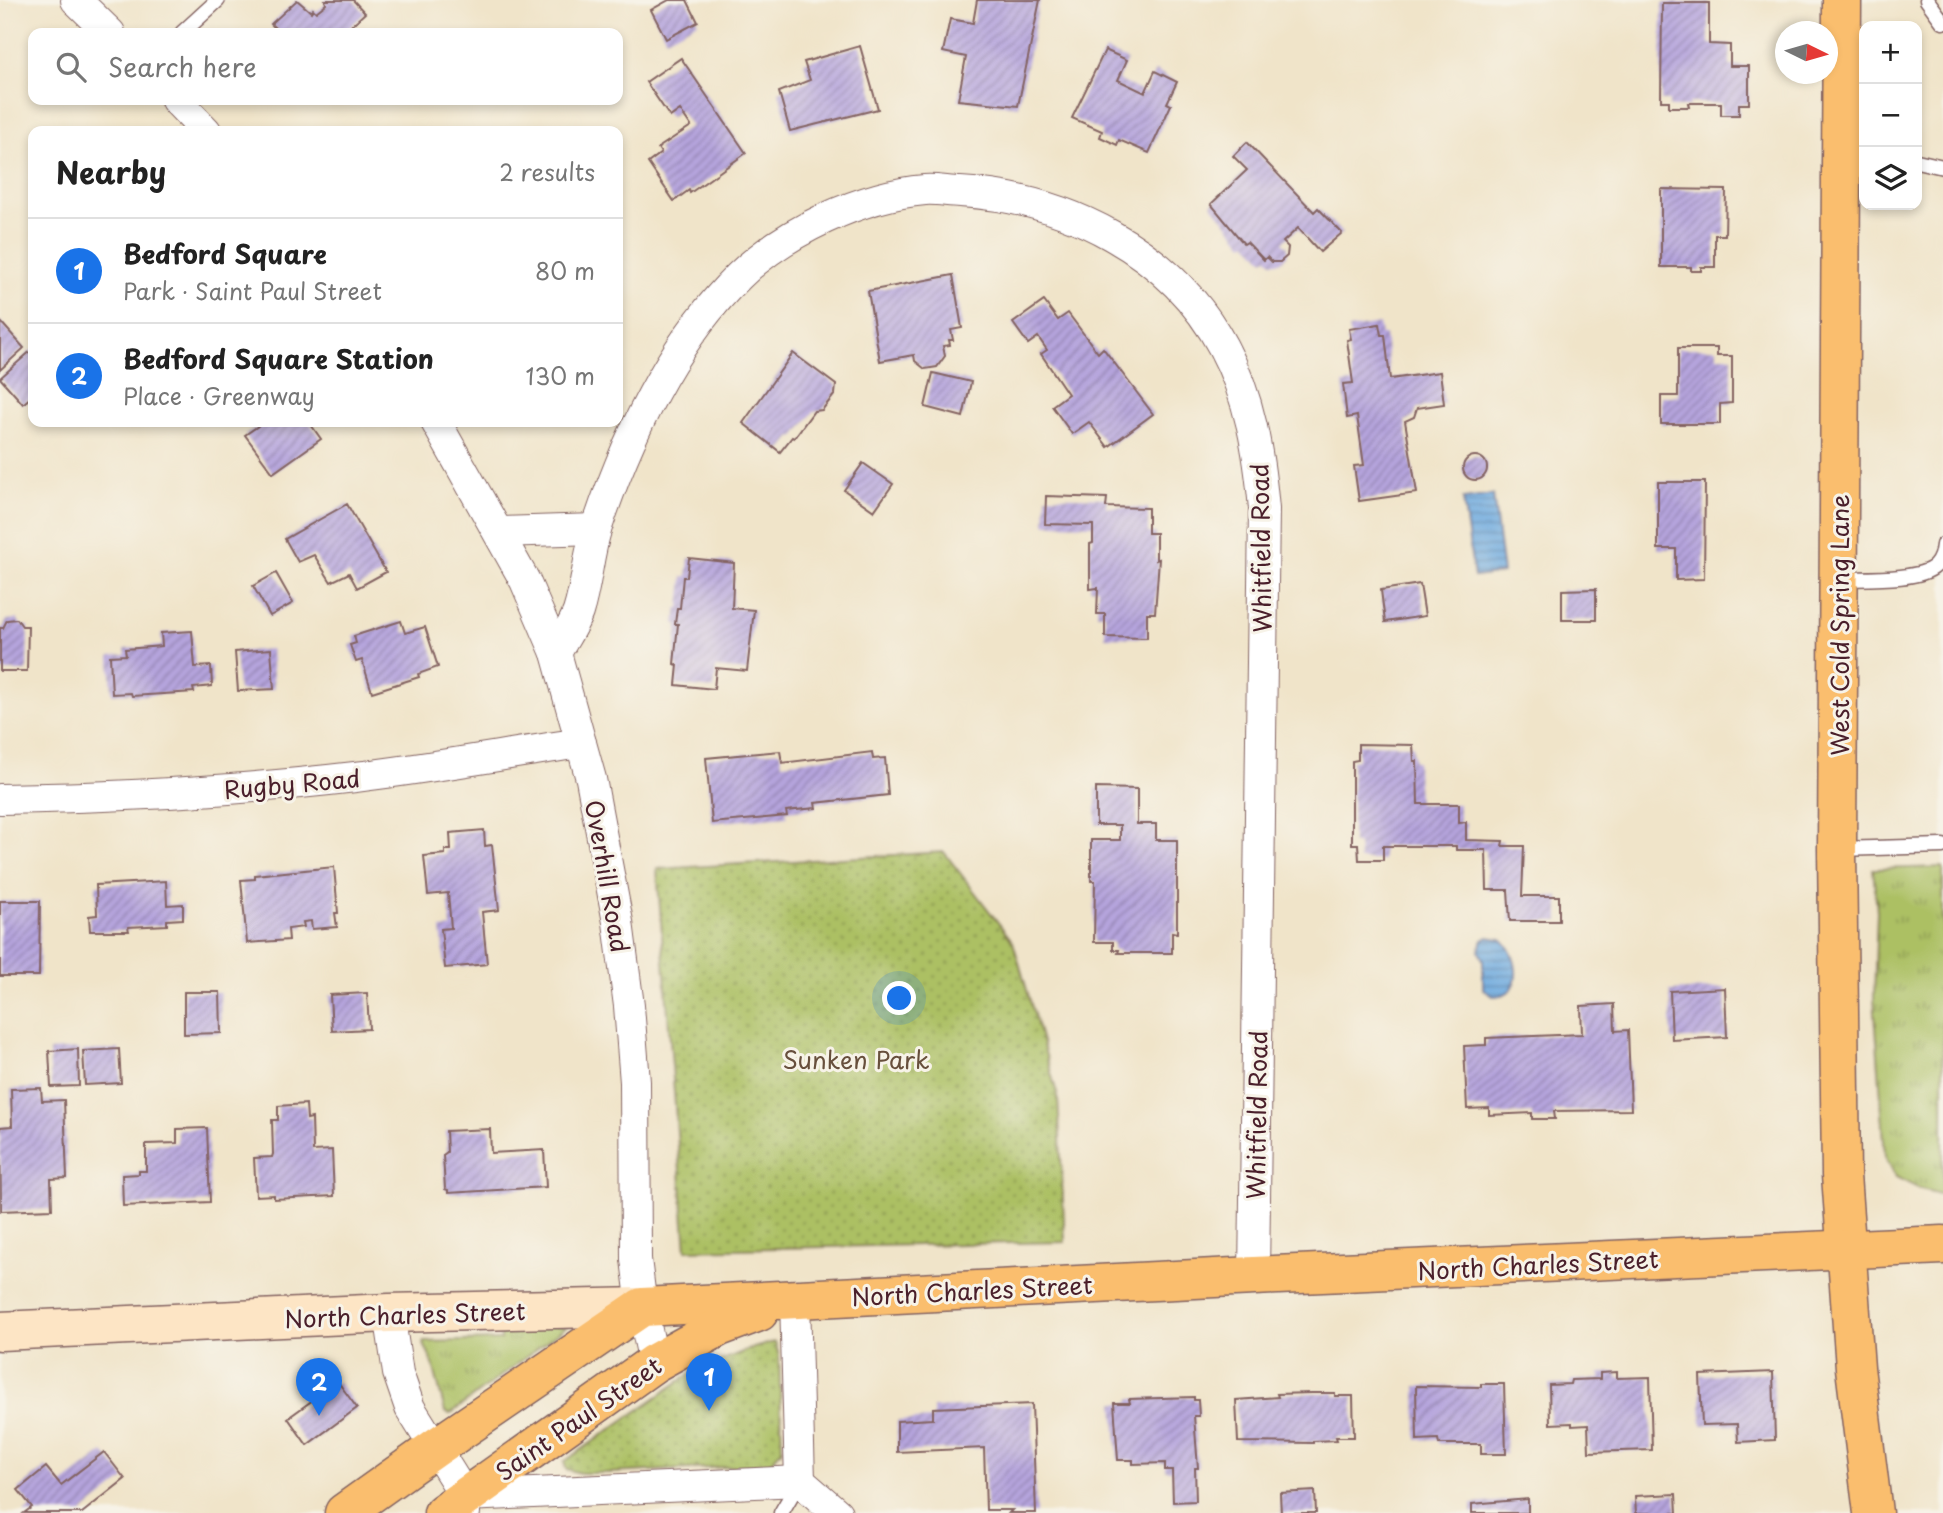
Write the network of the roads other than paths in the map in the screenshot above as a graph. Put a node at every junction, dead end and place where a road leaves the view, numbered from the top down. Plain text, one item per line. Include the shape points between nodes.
1 (76, 0) edge
2 (218, 0) edge
3 (1842, 0) edge
4 (1927, 0) edge
5 (1943, 22) edge
6 (105, 28) edge
7 (187, 28) edge
8 (181, 105) edge
9 (201, 126) edge
10 (1922, 161) edge
11 (1943, 167) edge
12 (439, 427) edge
13 (596, 529) junction
14 (499, 532) junction
15 (1943, 545) edge
16 (1839, 579) junction
17 (556, 653) junction
18 (581, 743) junction
19 (0, 799) edge
20 (1943, 846) edge
21 (1837, 849) junction
22 (1943, 1245) edge
23 (1846, 1250) junction
24 (1254, 1276) junction
25 (795, 1299) junction
26 (642, 1307) junction
27 (389, 1313) junction
28 (0, 1331) edge
29 (654, 1363) junction
30 (435, 1448) junction
31 (800, 1481) junction
32 (458, 1508) edge
33 (344, 1513) edge
34 (781, 1513) edge
35 (837, 1513) edge
36 (1873, 1513) edge

1 - 6 street
2 - 7 lane
3 - 16 main road, West Cold Spring Lane via 1847,154
4 - 5 lane
8 - 9 street
10 - 11 lane
12 - 14 street, Overhill Road
13 - 14 street
13 - 17 street, Whitfield Road via 578,613
13 - 24 street, Whitfield Road via 630,441 693,329 738,277 775,245 817,223 870,201 926,190 1030,201 1076,216 1126,243 1175,281 1223,347 1249,410 1264,509
14 - 17 street, Overhill Road
15 - 16 lane via 1936,565 1916,575
16 - 21 main road, West Cold Spring Lane
17 - 18 street, Overhill Road
18 - 19 street, Rugby Road via 279,785
18 - 26 street, Overhill Road via 606,852 629,1006 635,1082 636,1259
20 - 21 lane
21 - 23 main road, West Cold Spring Lane
22 - 23 main road, North Charles Street
23 - 24 main road, North Charles Street
23 - 36 main road, West Cold Spring Lane
24 - 25 main road, North Charles Street
25 - 26 main road, North Charles Street
25 - 29 main road, Saint Paul Street via 719,1327
25 - 31 street
26 - 27 main road, North Charles Street
26 - 29 street, Overhill Road
26 - 30 main road
27 - 28 main road, North Charles Street
27 - 30 street via 398,1373 410,1408
29 - 32 main road, Saint Paul Street
30 - 32 street
30 - 33 main road
31 - 32 street
31 - 34 lane
31 - 35 street

